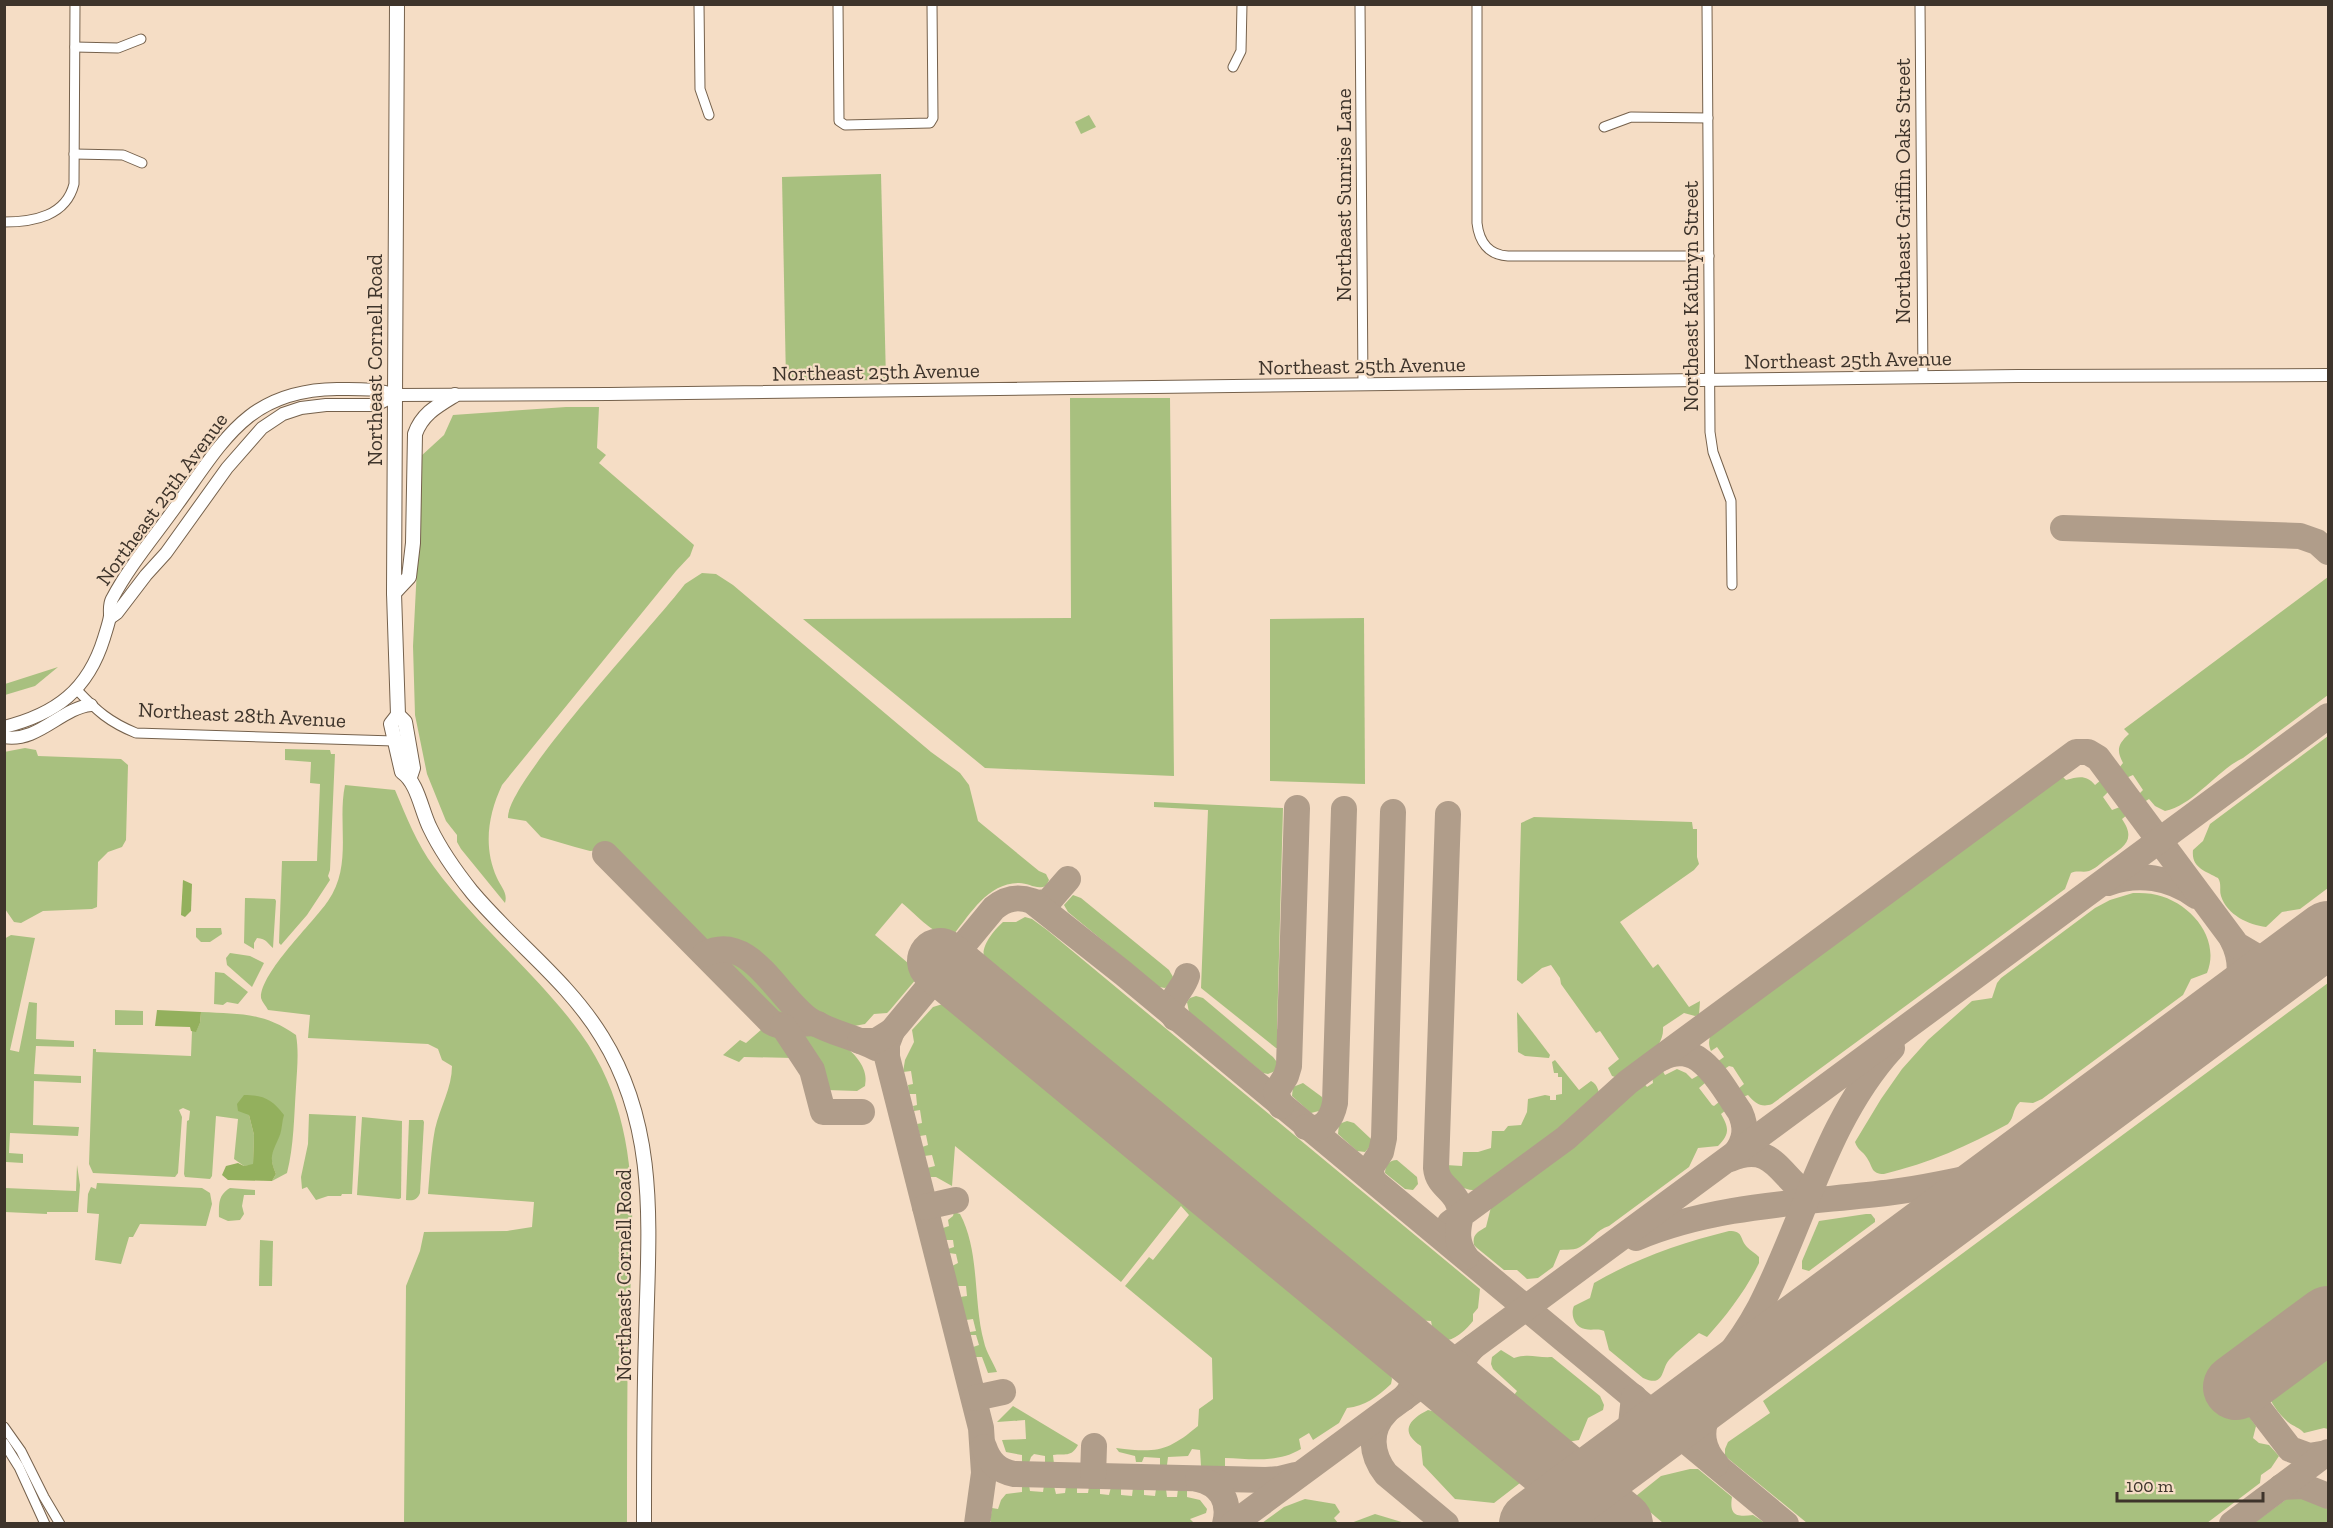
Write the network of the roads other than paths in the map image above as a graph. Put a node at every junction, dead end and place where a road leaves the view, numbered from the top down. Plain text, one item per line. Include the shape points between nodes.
1 (75, 4) edge
2 (397, 4) edge
3 (699, 4) edge
4 (838, 4) edge
5 (932, 4) edge
6 (1242, 4) edge
7 (1360, 4) edge
8 (1477, 4) edge
9 (1707, 4) edge
10 (1920, 4) edge
11 (141, 39) dead end
12 (75, 47) junction
13 (1233, 68) dead end
14 (709, 115) dead end
15 (1708, 118) junction
16 (1604, 127) dead end
17 (74, 154) junction
18 (142, 163) dead end
19 (4, 222) edge
20 (1709, 256) junction
21 (2328, 375) edge
22 (1923, 378) junction
23 (1710, 382) junction
24 (1363, 384) junction
25 (396, 395) junction
26 (455, 395) junction
27 (1732, 585) dead end
28 (394, 593) junction
29 (110, 618) junction
30 (77, 690) junction
31 (91, 705) junction
32 (398, 715) junction
33 (4, 727) edge
34 (4, 737) edge
35 (394, 741) junction
36 (410, 777) junction
37 (4, 1428) edge
38 (4, 1443) edge
39 (45, 1524) edge
40 (60, 1524) edge
41 (644, 1524) edge

1 - 12 street
2 - 25 highway, Northeast Cornell Road
3 - 14 street via 700,89
4 - 5 street via 839,121 927,124 933,118
6 - 13 street via 1242,51
7 - 24 street, Northeast Sunrise Lane
8 - 20 street via 1477,223 1487,248 1501,256
9 - 15 street, Northeast Kathryn Street
10 - 22 street, Northeast Griffin Oaks Street
11 - 12 street via 118,48
12 - 17 street
15 - 16 street via 1631,117
15 - 20 street, Northeast Kathryn Street
17 - 18 street via 123,155
17 - 19 street via 71,197 62,208 31,221
20 - 23 street, Northeast Kathryn Street
21 - 22 main road, Northeast 25th Avenue
22 - 23 main road, Northeast 25th Avenue
23 - 24 main road, Northeast 25th Avenue
23 - 27 street, Northeast Kathryn Street via 1713,452 1731,501
24 - 26 main road, Northeast 25th Avenue
25 - 26 main road, Northeast 25th Avenue
25 - 28 highway, Northeast Cornell Road
25 - 29 main road, Northeast 25th Avenue via 376,405 301,408 262,428 227,468 166,553
25 - 29 main road, Northeast 25th Avenue via 376,388 316,389 286,396 250,415 222,443 125,575 110,604
26 - 28 highway via 418,424 409,577
28 - 32 highway, Northeast Cornell Road
29 - 30 main road, Northeast 25th Avenue via 94,666
30 - 31 street, Northeast 28th Avenue
30 - 33 main road via 54,708
31 - 34 main road via 79,707 37,731
31 - 35 street, Northeast 28th Avenue via 114,724 136,733
32 - 35 highway, Northeast Cornell Road via 391,724
32 - 36 highway, Northeast Cornell Road via 405,722 413,768
35 - 36 highway, Northeast Cornell Road via 402,772
36 - 41 highway, Northeast Cornell Road via 429,826 449,861 488,910 565,988 594,1025 613,1055 633,1102 641,1130 649,1195
37 - 40 street via 21,1451
38 - 39 street

